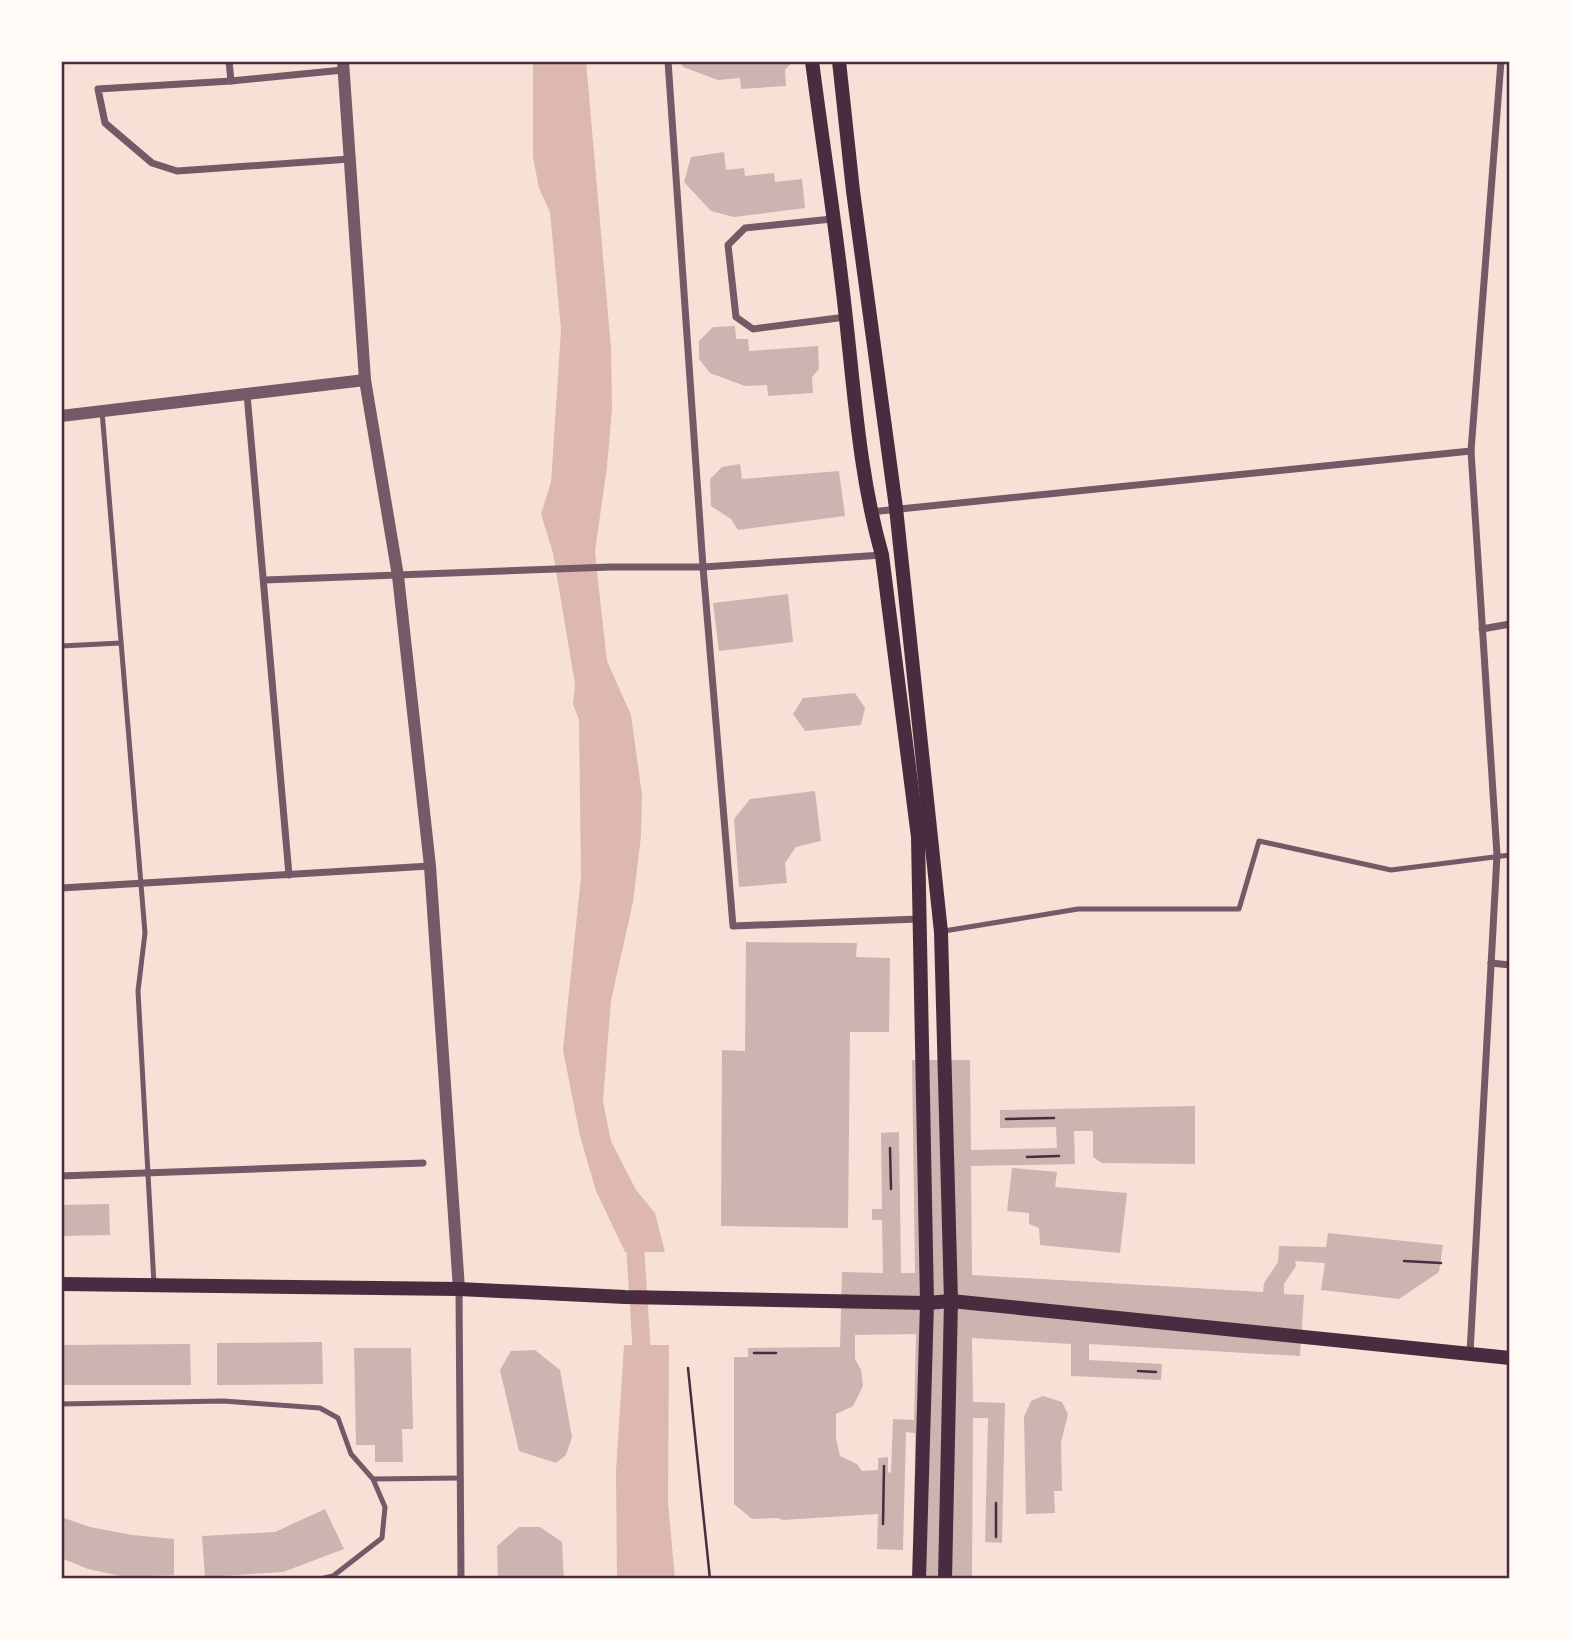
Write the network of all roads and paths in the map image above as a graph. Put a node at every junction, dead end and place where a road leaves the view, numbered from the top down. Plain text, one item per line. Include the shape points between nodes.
1 (229, 61) edge
2 (668, 61) edge
3 (812, 61) edge
4 (839, 61) edge
5 (1501, 61) edge
6 (343, 65) edge
7 (231, 81) junction
8 (350, 159) junction
9 (832, 219) junction
10 (846, 317) junction
11 (365, 380) junction
12 (247, 394) junction
13 (102, 411) junction
14 (61, 416) edge
15 (1471, 452) junction
16 (896, 508) junction
17 (870, 512) junction
18 (882, 555) junction
19 (703, 567) junction
20 (398, 576) junction
21 (265, 580) junction
22 (1510, 624) edge
23 (1482, 629) junction
24 (121, 643) junction
25 (61, 646) edge
26 (1497, 855) junction
27 (1510, 855) edge
28 (430, 866) junction
29 (289, 874) junction
30 (141, 884) junction
31 (61, 888) edge
32 (919, 919) junction
33 (941, 932) junction
34 (1491, 963) junction
35 (1510, 965) edge
36 (1054, 1118) dead end
37 (1006, 1119) dead end
38 (890, 1147) dead end
39 (1059, 1156) dead end
40 (1027, 1157) dead end
41 (424, 1163) dead end
42 (148, 1173) junction
43 (61, 1176) edge
44 (891, 1189) dead end
45 (1404, 1261) dead end
46 (1441, 1263) dead end
47 (61, 1284) edge
48 (154, 1285) junction
49 (459, 1289) junction
50 (951, 1301) junction
51 (927, 1303) junction
52 (754, 1353) dead end
53 (776, 1353) dead end
54 (1470, 1353) junction
55 (1510, 1358) edge
56 (688, 1368) dead end
57 (1138, 1371) dead end
58 (1156, 1372) dead end
59 (61, 1404) edge
60 (884, 1466) dead end
61 (460, 1478) junction
62 (373, 1479) junction
63 (996, 1503) dead end
64 (883, 1524) dead end
65 (996, 1537) dead end
66 (320, 1579) edge
67 (461, 1579) edge
68 (709, 1579) edge
69 (919, 1579) edge
70 (945, 1579) edge

1 - 7 street
2 - 19 street
3 - 9 main road
4 - 16 main road via 852,191
5 - 15 street
6 - 7 street
6 - 8 street
7 - 8 street via 98,89 106,123 152,163 177,171
8 - 11 street
9 - 10 main road
9 - 10 street via 745,228 727,245 736,317 753,329
10 - 17 main road
11 - 12 street
11 - 20 street
12 - 13 street
12 - 21 street
13 - 14 street
13 - 24 lane
15 - 16 street
15 - 23 street
16 - 17 street
16 - 33 main road
17 - 18 main road
18 - 19 street
18 - 32 main road via 918,837
19 - 20 street
19 - 32 street via 733,926
20 - 21 street
20 - 28 street
21 - 29 street
22 - 23 street
23 - 26 street
24 - 25 lane
24 - 30 lane
26 - 27 lane
26 - 33 lane via 1391,870 1259,841 1238,909 1078,909
26 - 34 street
28 - 29 street
28 - 49 street
29 - 30 street
30 - 31 street
30 - 42 lane via 145,933 138,991
32 - 51 main road
33 - 50 main road
34 - 35 street
34 - 54 street
36 - 37 path
38 - 44 path
39 - 40 path
41 - 42 street
42 - 43 street
42 - 48 lane
45 - 46 path
47 - 48 main road
48 - 49 main road
49 - 51 main road
49 - 61 street
50 - 51 main road
50 - 54 main road
50 - 70 main road
51 - 69 main road
52 - 53 path
54 - 55 main road
56 - 68 path
57 - 58 path
59 - 62 lane via 223,1401 320,1408 338,1418 351,1454
60 - 64 path
61 - 62 lane
61 - 67 street
62 - 66 lane via 385,1507 382,1538 333,1576
63 - 65 path

